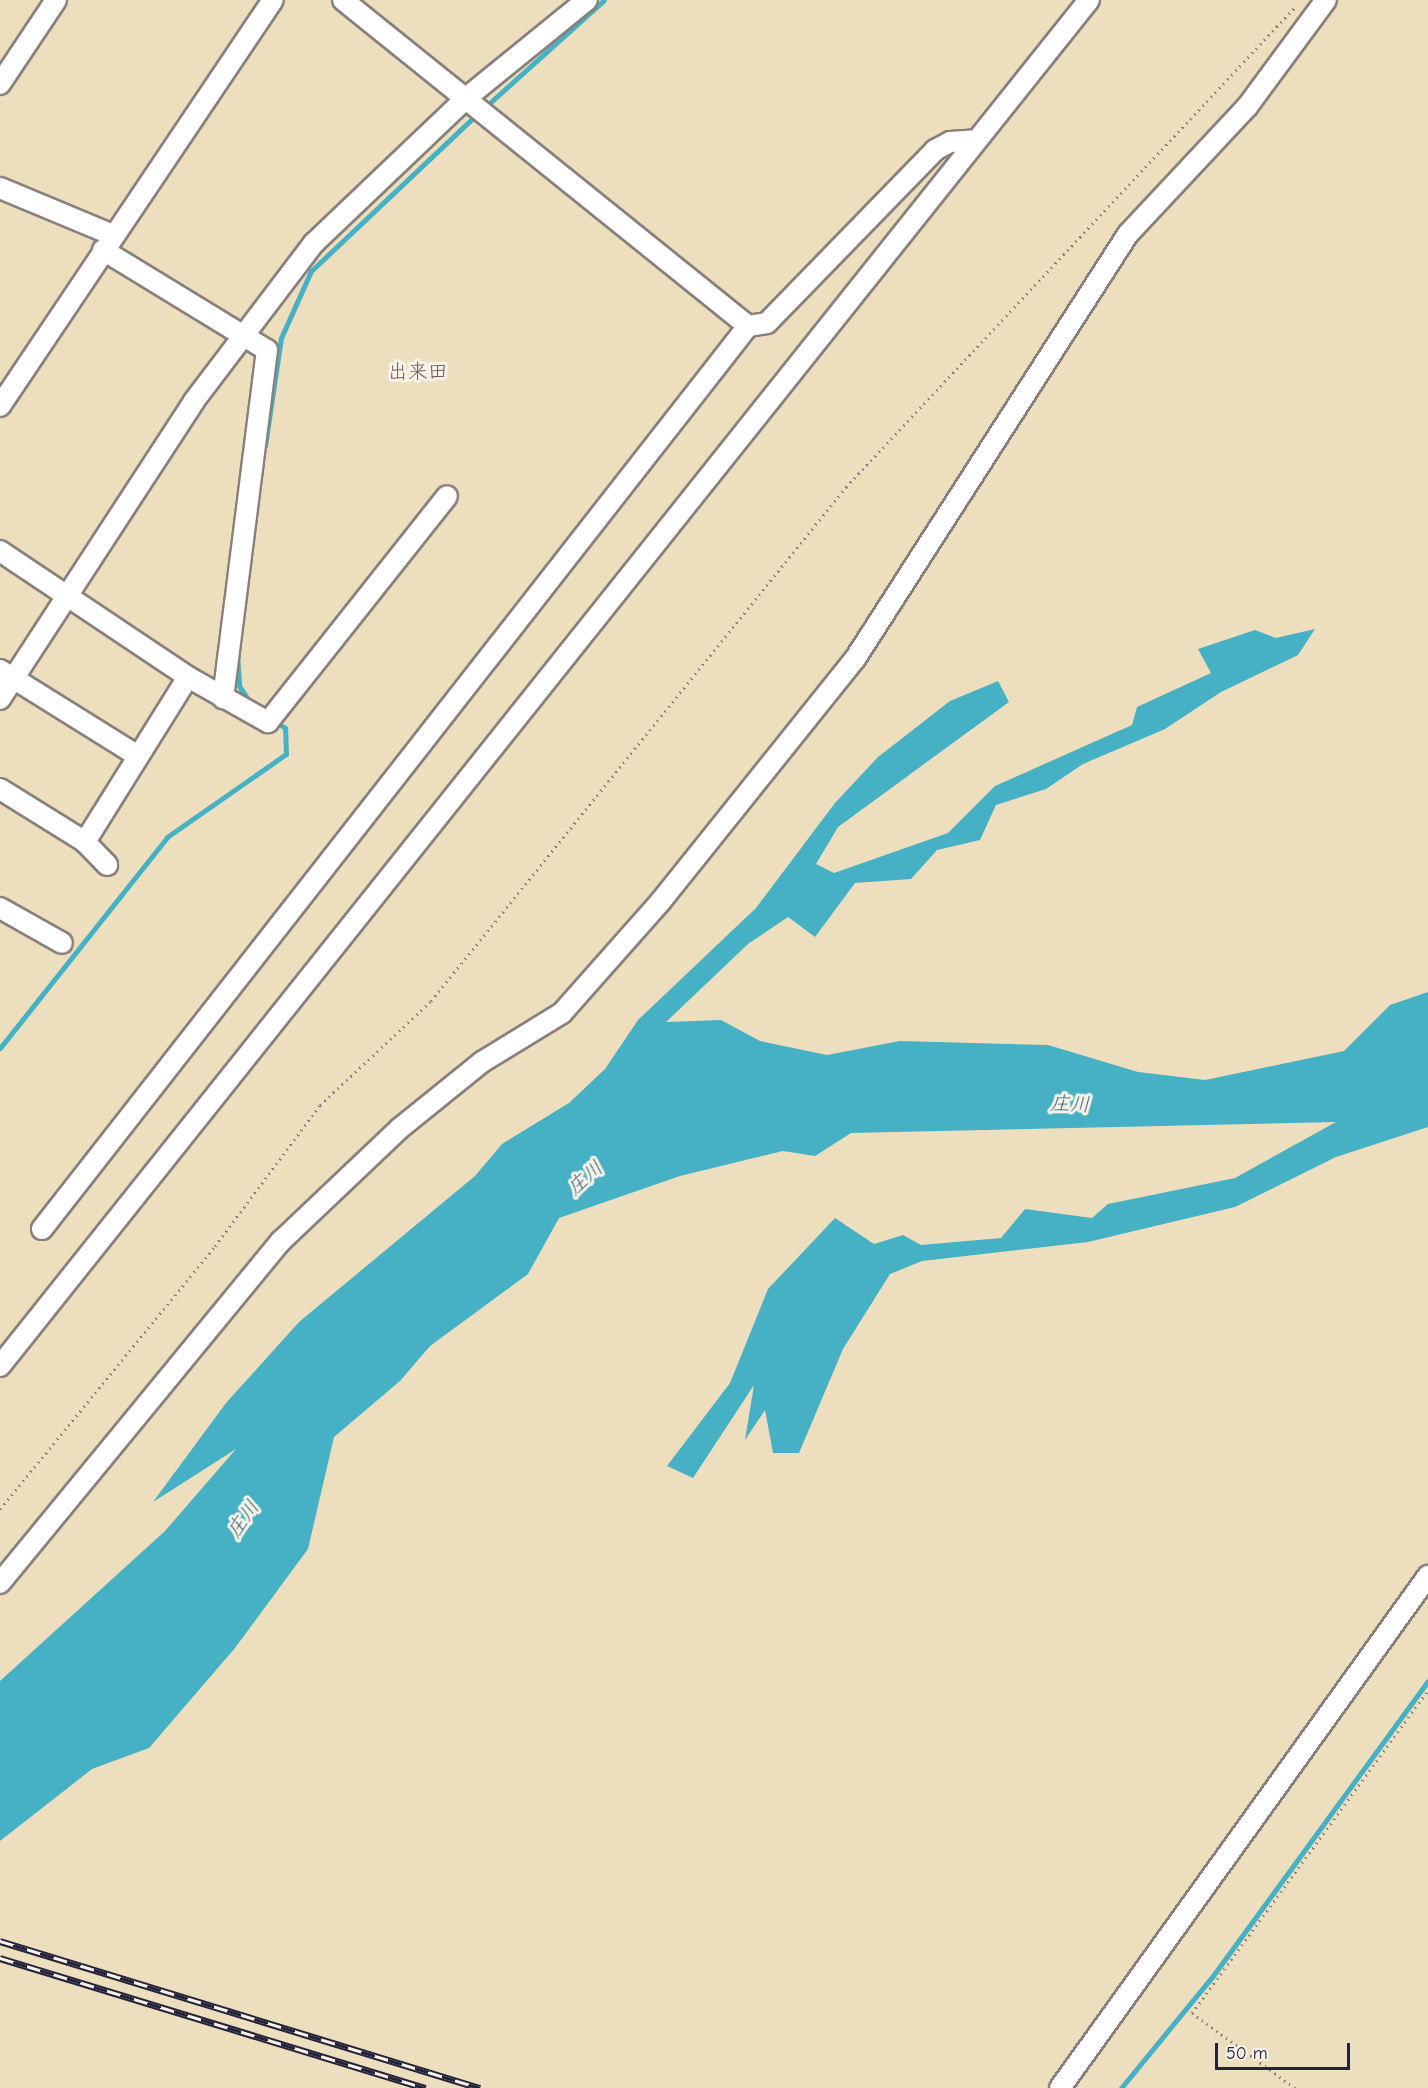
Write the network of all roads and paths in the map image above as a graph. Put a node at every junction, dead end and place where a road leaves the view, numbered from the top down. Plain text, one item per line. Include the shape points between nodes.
1 (56, 0) edge
2 (273, 0) edge
3 (343, 0) edge
4 (1089, 0) edge
5 (1302, 0) edge
6 (1326, 0) edge
7 (577, 2) edge
8 (0, 84) edge
9 (465, 99) junction
10 (976, 141) junction
11 (0, 188) edge
12 (108, 243) junction
13 (748, 326) junction
14 (243, 337) junction
15 (0, 406) edge
16 (447, 496) dead end
17 (0, 551) edge
18 (65, 594) junction
19 (7, 675) edge
20 (188, 676) junction
21 (223, 698) junction
22 (0, 699) edge
23 (138, 756) junction
24 (0, 789) edge
25 (85, 842) junction
26 (107, 864) dead end
27 (0, 908) edge
28 (62, 944) dead end
29 (42, 1229) dead end
30 (0, 1366) edge
31 (0, 1509) edge
32 (1428, 1576) edge
33 (0, 1583) edge
34 (1428, 1690) edge
35 (1060, 2088) edge
36 (1295, 2088) edge

1 - 8 street
2 - 12 street
3 - 9 street
4 - 10 street
5 - 31 path via 846,487 431,1001 320,1105 215,1246
6 - 33 street via 1247,107 1128,234 855,659 661,901 562,1013 482,1062 399,1129 281,1241
7 - 9 street
9 - 13 street
9 - 14 street via 314,243
10 - 13 street via 950,142 935,150 767,323
10 - 30 street via 756,425
11 - 12 street
12 - 14 street
12 - 15 street
13 - 29 street
14 - 18 street
14 - 21 street via 267,350 268,360
16 - 21 street via 268,722
17 - 18 street
18 - 19 street
18 - 20 street
19 - 22 street
19 - 23 street
20 - 21 street
20 - 23 street
23 - 25 street
24 - 25 street
25 - 26 street
27 - 28 street
32 - 35 street
34 - 36 path via 1192,2013

